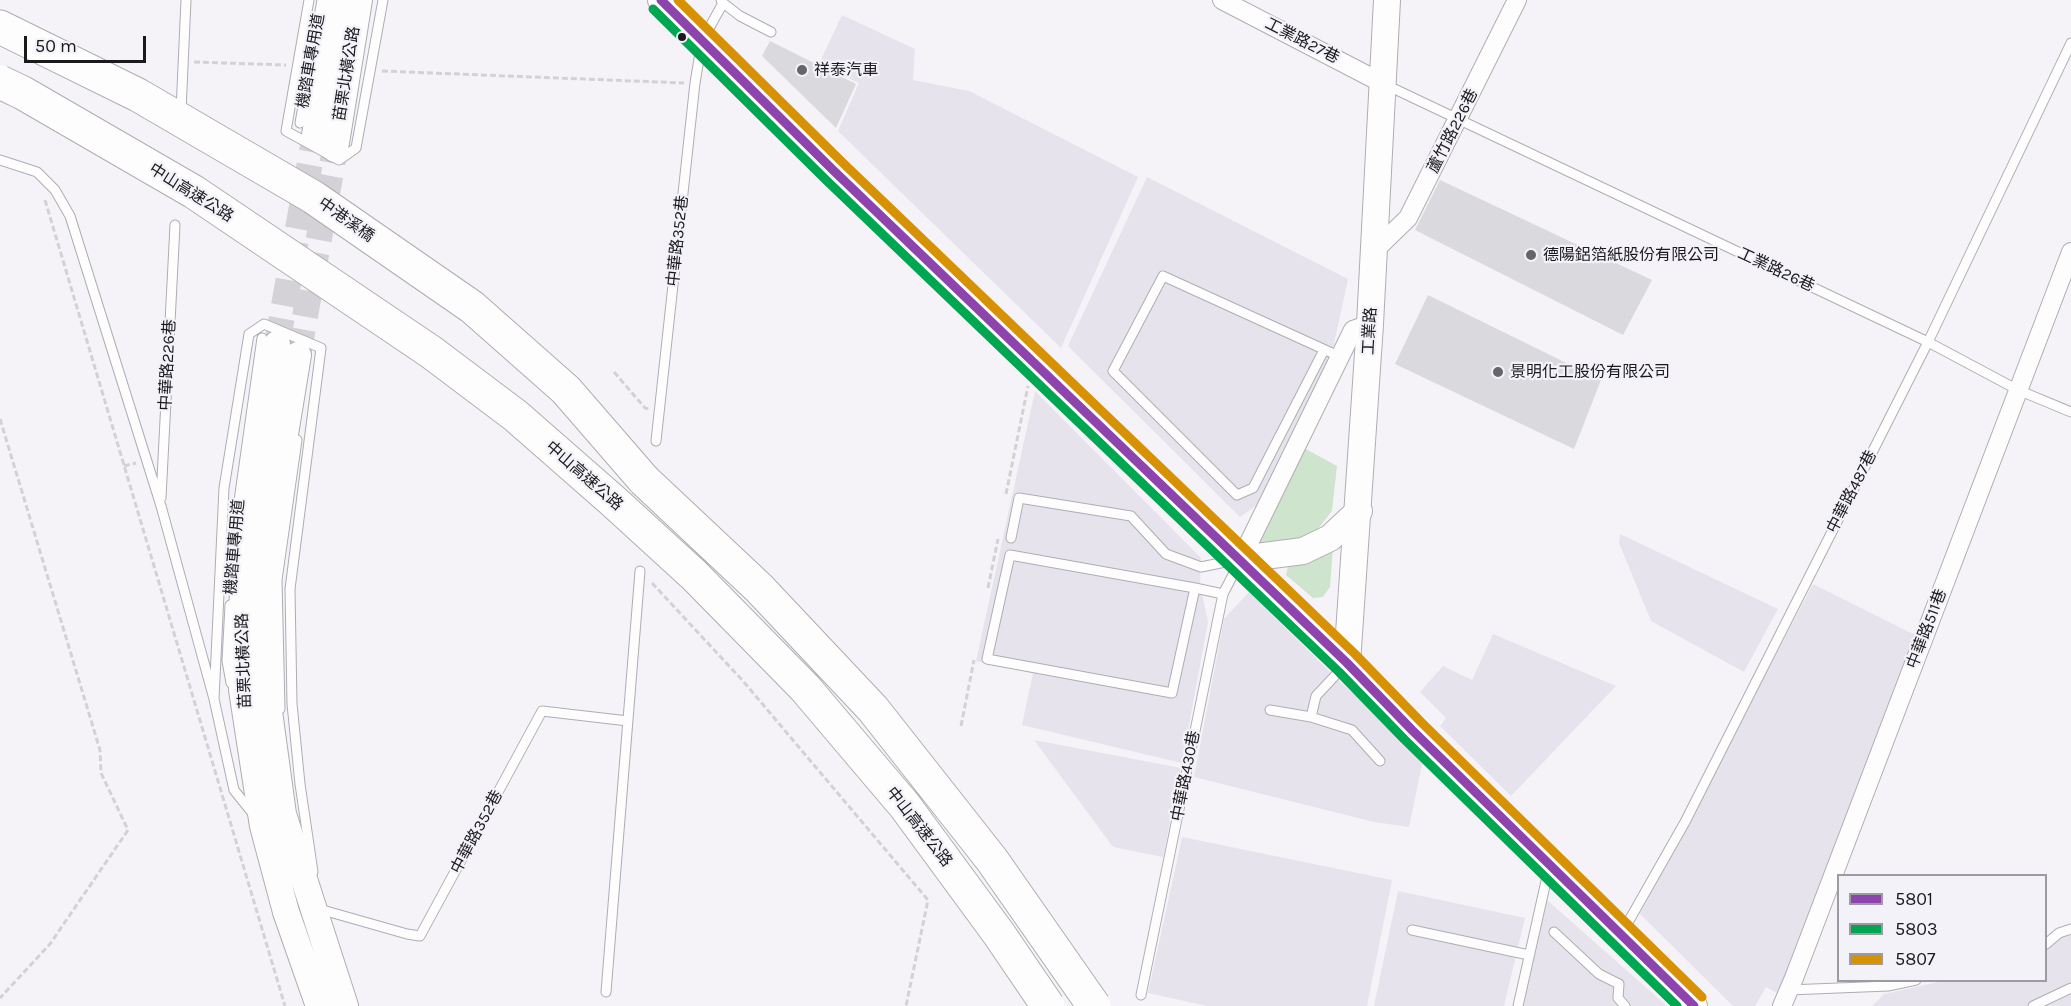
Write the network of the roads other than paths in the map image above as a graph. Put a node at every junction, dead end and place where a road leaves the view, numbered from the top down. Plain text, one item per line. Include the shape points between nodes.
1 (186, 0) edge
2 (309, 0) edge
3 (322, 0) edge
4 (337, 0) edge
5 (359, 0) edge
6 (383, 0) edge
7 (661, 0) edge
8 (1222, 0) edge
9 (1387, 0) edge
10 (1517, 0) edge
11 (722, 2) edge
12 (0, 27) edge
13 (771, 32) dead end
14 (702, 41) junction
15 (2071, 43) edge
16 (357, 80) dead end
17 (0, 82) edge
18 (1382, 83) junction
19 (181, 118) dead end
20 (1459, 120) junction
21 (324, 139) junction
22 (0, 160) edge
23 (175, 225) dead end
24 (1374, 251) junction
25 (2071, 252) edge
26 (1370, 324) junction
27 (1928, 342) junction
28 (279, 346) joint
29 (1332, 353) junction
30 (2018, 390) junction
31 (2071, 412) edge
32 (298, 430) dead end
33 (656, 441) dead end
34 (161, 506) junction
35 (1359, 511) junction
36 (236, 532) dead end
37 (1011, 538) dead end
38 (235, 543) dead end
39 (1241, 559) junction
40 (233, 567) dead end
41 (640, 571) road end
42 (1194, 588) junction
43 (231, 591) dead end
44 (1223, 594) junction
45 (1347, 663) junction
46 (214, 699) junction
47 (1270, 710) dead end
48 (1311, 717) junction
49 (628, 722) junction
50 (1380, 761) dead end
51 (273, 820) junction
52 (1550, 865) junction
53 (319, 909) junction
54 (2071, 929) edge
55 (1412, 930) dead end
56 (1554, 932) dead end
57 (1621, 935) junction
58 (2047, 943) edge
59 (1529, 955) junction
60 (314, 956) junction
61 (1910, 982) edge
62 (2071, 988) edge
63 (606, 992) dead end
64 (1141, 995) dead end
65 (1785, 998) edge
66 (319, 1006) edge
67 (345, 1006) edge
68 (1048, 1006) edge
69 (1094, 1006) edge
70 (1518, 1006) edge
71 (1625, 1006) edge
72 (1694, 1006) edge
73 (2033, 1006) edge

1 - 19 lane
2 - 6 lane via 286,131 339,160 356,148
3 - 21 lane, 機踏車專用道
4 - 21 street, 苗栗北橫公路
5 - 21 street, 苗栗北橫公路
7 - 14 street
8 - 18 street, 工業路27巷
9 - 18 street, 工業路
10 - 20 street, 蘆竹路226巷
11 - 13 lane
11 - 14 lane, 中華路352巷
12 - 69 highway, 中港溪橋, bridge via 138,95 313,197 472,307 566,390 644,480 759,588 873,709 992,860
14 - 33 lane, 中華路352巷
14 - 39 street
15 - 27 lane, 中華路487巷
16 - 21 lane
17 - 68 highway, 中山高速公路, bridge via 194,192 431,352 516,416 613,501 694,575 805,688 905,806
18 - 20 lane, 工業路26巷
18 - 24 street, 工業路
20 - 24 street, 蘆竹路226巷 via 1408,218
20 - 27 lane, 工業路26巷
22 - 34 lane via 37,172 55,190 69,216
23 - 34 lane, 中華路226巷
24 - 26 street, 工業路
25 - 30 street, 中華路511巷
26 - 29 street via 1353,330
26 - 35 street, 工業路
27 - 30 lane, 工業路26巷
27 - 57 lane, 中華路487巷 via 1685,822
28 - 36 lane, 機踏車專用道 via 237,508
28 - 51 street, 苗栗北橫公路 via 243,553 242,690
29 - 29 lane via 1163,276 1113,371 1237,495 1253,488
29 - 39 street
30 - 31 lane, 工業路26巷
30 - 65 street, 中華路511巷
32 - 51 lane via 277,580
34 - 46 lane
35 - 39 street via 1330,538 1303,551
35 - 45 street, 工業路
37 - 39 lane via 1019,498 1131,516 1166,554 1201,567
38 - 40 lane, 機踏車專用道
39 - 44 lane, 中華路430巷
39 - 45 street
41 - 49 lane
42 - 42 lane via 1010,555 987,659 1172,693
42 - 44 lane
43 - 51 lane, 機踏車專用道 via 227,661
44 - 64 lane, 中華路430巷
45 - 48 lane via 1316,696
45 - 52 street
46 - 51 lane via 234,790
46 - 53 lane via 224,488 249,334 264,324 321,348 290,589 292,704
47 - 48 lane
48 - 50 lane via 1352,730
49 - 53 lane, 中華路352巷 via 542,711 420,936
49 - 63 lane
51 - 60 street, 苗栗北橫公路 via 286,912
52 - 57 street
52 - 59 lane
53 - 60 lane
54 - 58 lane
55 - 59 lane
56 - 71 lane via 1599,974 1619,984 1618,998
57 - 72 street
59 - 70 lane
60 - 66 street, 苗栗北橫公路
60 - 67 street, 苗栗北橫公路
61 - 65 lane
62 - 73 lane

